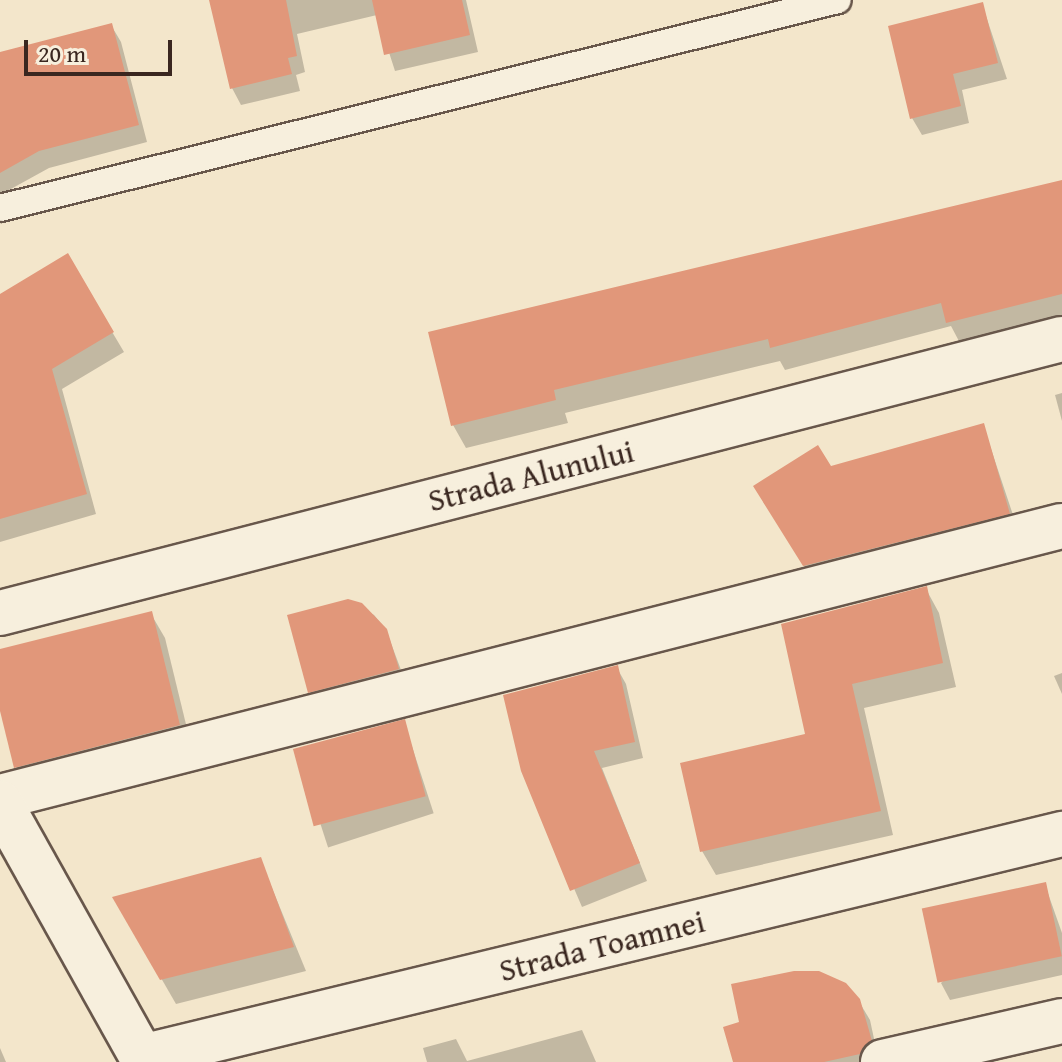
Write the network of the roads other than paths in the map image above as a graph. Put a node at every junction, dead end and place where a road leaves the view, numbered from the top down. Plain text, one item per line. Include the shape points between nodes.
1 (838, 0) edge
2 (0, 208) edge
3 (1062, 339) edge
4 (1062, 526) edge
5 (0, 613) edge
6 (0, 800) edge
7 (1062, 834) edge
8 (1062, 1021) edge
9 (143, 1059) edge
10 (883, 1062) edge

1 - 2 lane
3 - 5 street, Strada Alunului
4 - 6 street
6 - 9 street
7 - 9 street, Strada Toamnei
8 - 10 street

